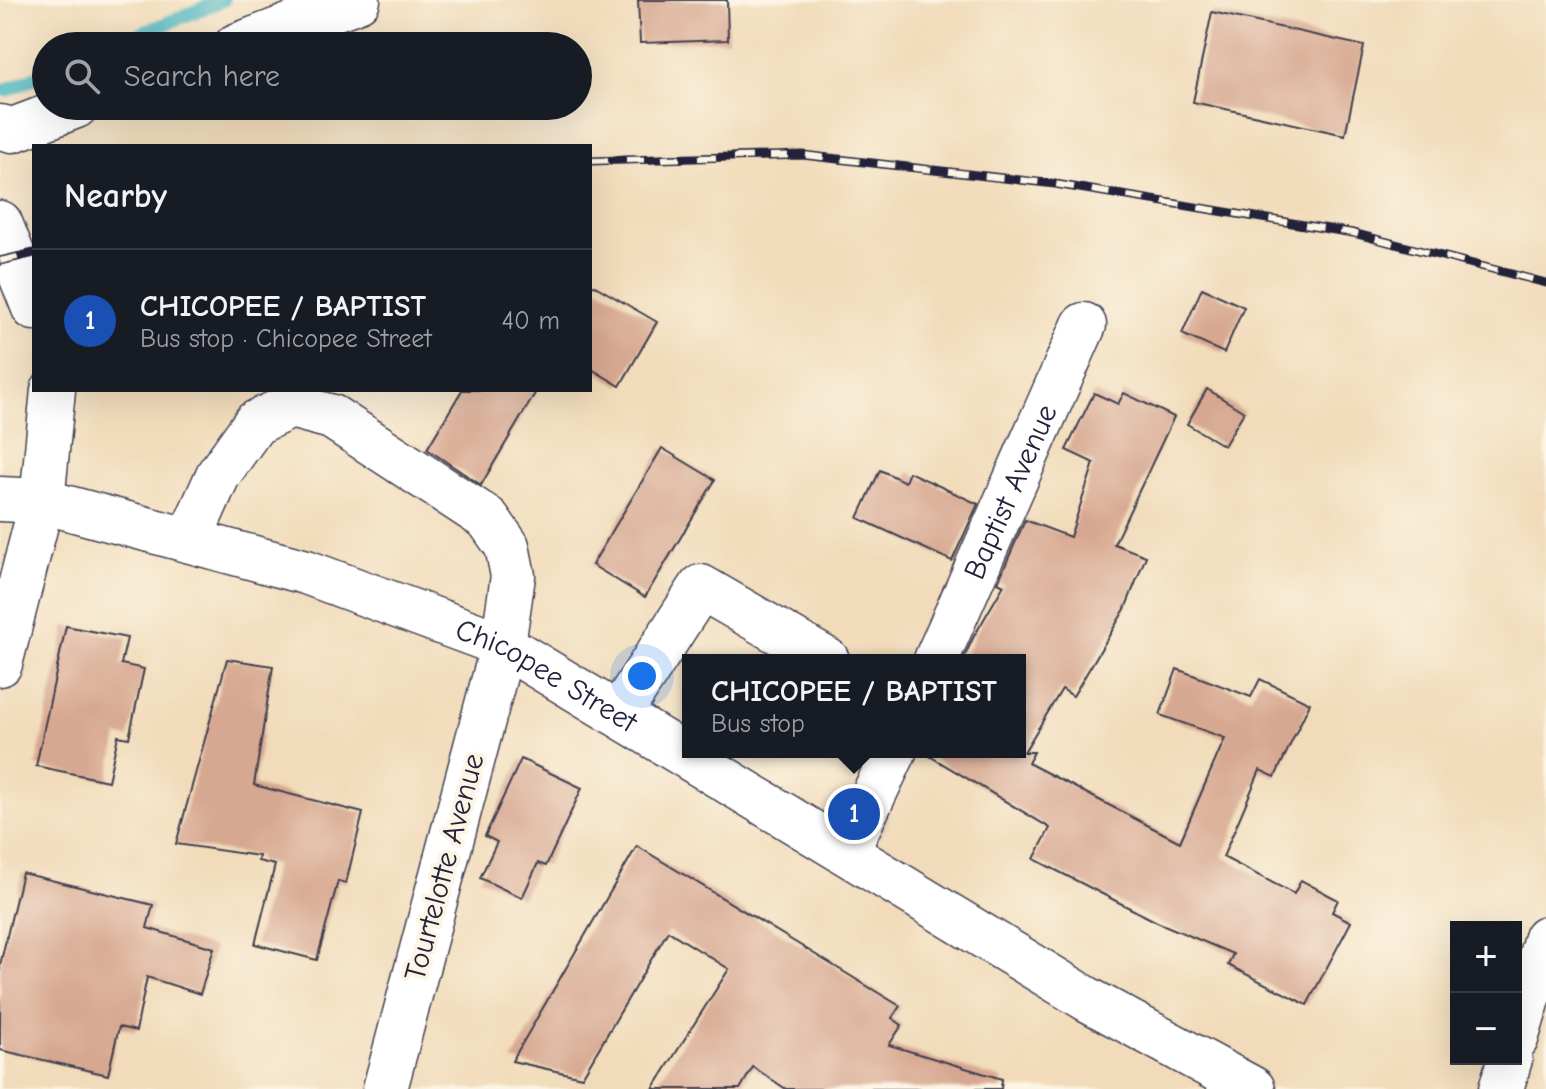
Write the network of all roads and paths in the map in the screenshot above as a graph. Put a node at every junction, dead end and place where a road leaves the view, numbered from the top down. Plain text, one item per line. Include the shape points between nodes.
1 (358, 0) edge
2 (273, 32) edge
3 (39, 120) edge
4 (0, 127) edge
5 (0, 223) edge
6 (32, 303) edge
7 (1084, 325) dead end
8 (52, 392) edge
9 (21, 500) edge
10 (189, 540) junction
11 (503, 645) junction
12 (817, 654) edge
13 (939, 654) edge
14 (0, 664) edge
15 (619, 714) junction
16 (682, 752) edge
17 (692, 758) edge
18 (891, 758) edge
19 (847, 851) junction
20 (1546, 938) edge
21 (1522, 1019) edge
22 (1508, 1065) edge
23 (385, 1089) edge
24 (1253, 1089) edge
25 (1501, 1089) edge

1 - 2 main road
3 - 4 main road via 13,130
5 - 6 main road
7 - 13 main road, Baptist Avenue
8 - 9 main road
9 - 10 main road, Chicopee Street
9 - 14 main road
10 - 11 main road, Chicopee Street via 306,572
10 - 11 main road, Tourtelotte Avenue via 218,475 255,423 291,406 332,417 488,519 507,546 513,576
11 - 15 main road, Chicopee Street
11 - 23 main road, Tourtelotte Avenue
12 - 15 main road via 701,587
15 - 16 main road, Chicopee Street
17 - 19 main road, Chicopee Street
18 - 19 main road
19 - 24 main road, Chicopee Street via 1087,999
20 - 21 main road
22 - 25 main road

